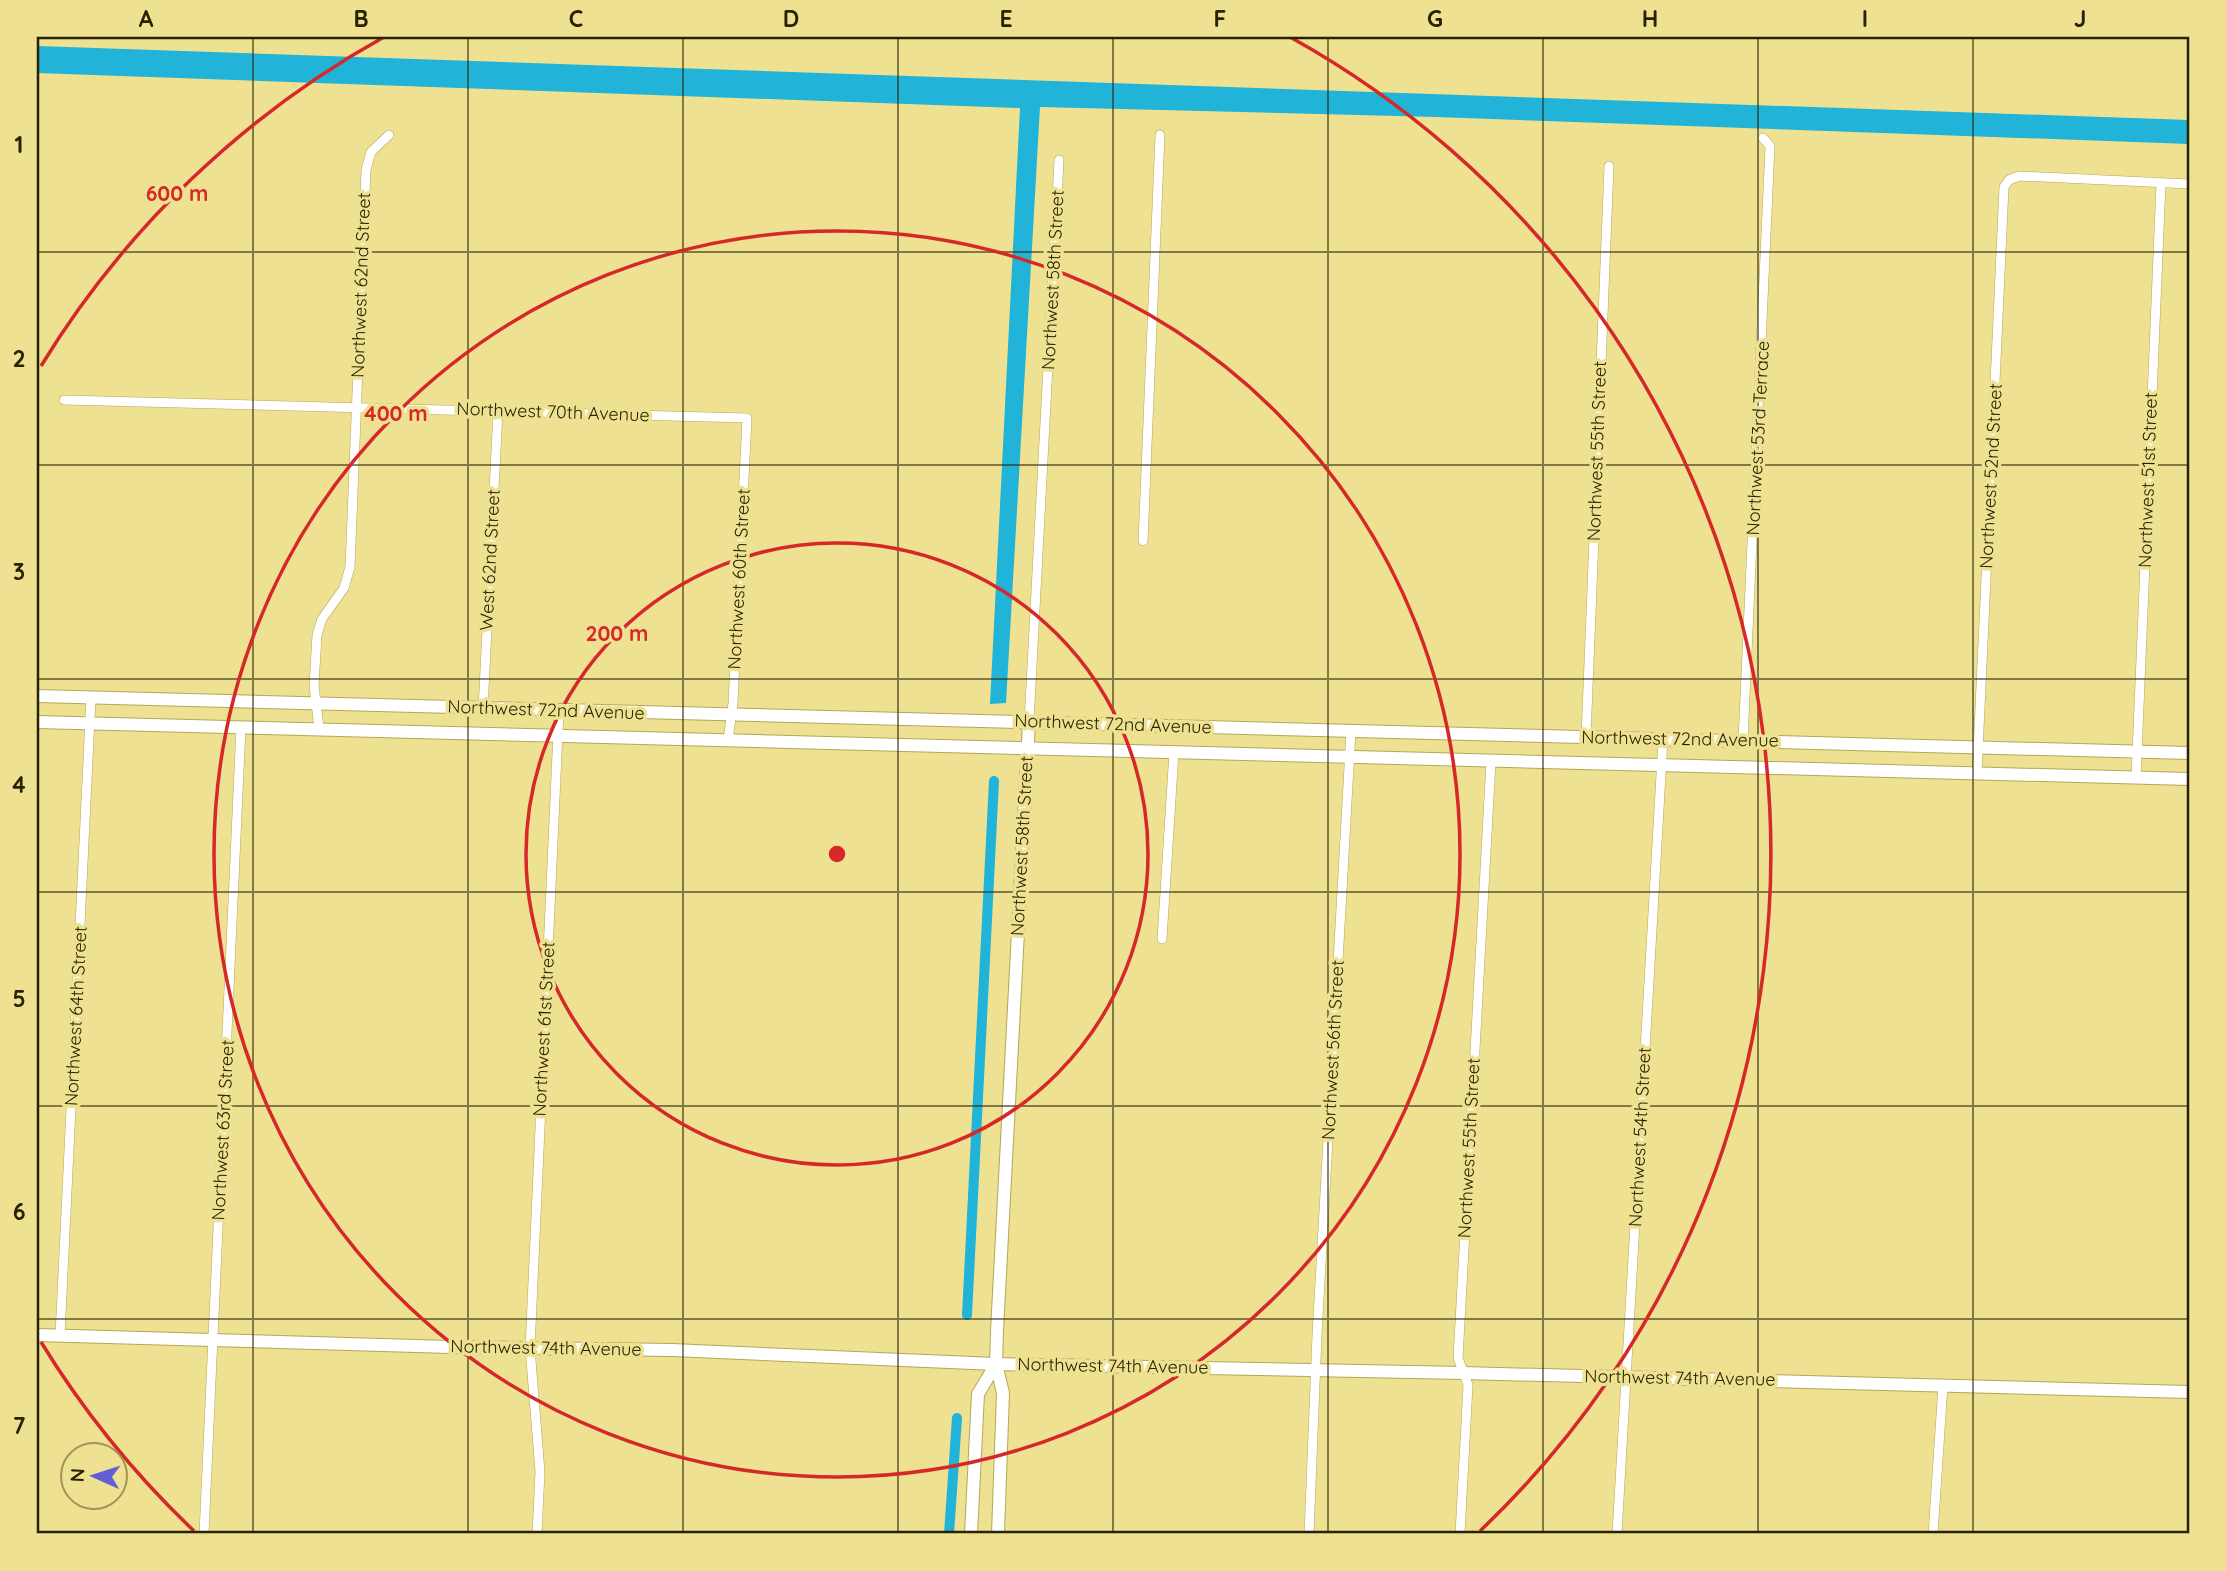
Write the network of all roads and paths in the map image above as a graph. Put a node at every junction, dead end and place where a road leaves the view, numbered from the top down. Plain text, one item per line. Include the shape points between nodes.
1 (388, 135) dead end
2 (1160, 135) dead end
3 (1763, 138) dead end
4 (1059, 160) dead end
5 (1609, 166) dead end
6 (2161, 183) junction
7 (2189, 184) edge
8 (64, 400) dead end
9 (356, 406) junction
10 (498, 411) junction
11 (747, 418) joint
12 (1143, 541) dead end
13 (37, 696) edge
14 (91, 698) junction
15 (316, 704) junction
16 (483, 709) junction
17 (559, 710) junction
18 (732, 715) junction
19 (37, 722) edge
20 (1029, 722) junction
21 (90, 723) junction
22 (241, 727) junction
23 (319, 728) junction
24 (1351, 731) junction
25 (558, 736) junction
26 (1586, 737) junction
27 (729, 740) junction
28 (1663, 740) junction
29 (1743, 741) junction
30 (1978, 747) junction
31 (1027, 749) junction
32 (1174, 752) junction
33 (2137, 752) junction
34 (2189, 753) edge
35 (1349, 757) junction
36 (1491, 761) junction
37 (1662, 764) junction
38 (1977, 773) junction
39 (2136, 778) junction
40 (2189, 779) edge
41 (1162, 939) dead end
42 (37, 1335) edge
43 (60, 1335) junction
44 (214, 1339) junction
45 (530, 1348) junction
46 (996, 1364) junction
47 (1316, 1369) junction
48 (1462, 1373) junction
49 (1626, 1377) junction
50 (1943, 1386) junction
51 (2189, 1392) edge
52 (204, 1534) edge
53 (537, 1534) edge
54 (971, 1534) edge
55 (998, 1534) edge
56 (1309, 1534) edge
57 (1460, 1534) edge
58 (1618, 1534) edge
59 (1933, 1534) edge

1 - 9 street, Northwest 62nd Street via 371,152 366,170
2 - 12 street
3 - 29 street, Northwest 53rd Terrace via 1770,146
4 - 20 street, Northwest 58th Street
5 - 26 street, Northwest 55th Street
6 - 7 street
6 - 30 street, Northwest 52nd Street via 2019,176 2004,187
6 - 33 street, Northwest 51st Street
8 - 9 street, Northwest 70th Avenue
9 - 10 street, Northwest 70th Avenue
9 - 15 street, Northwest 62nd Street via 350,567 341,595 319,627
10 - 11 street, Northwest 70th Avenue
10 - 16 street, West 62nd Street
11 - 18 street, Northwest 60th Street
13 - 14 main road, Northwest 72nd Avenue
14 - 15 main road, Northwest 72nd Avenue
14 - 21 street, Northwest 64th Street
15 - 16 main road, Northwest 72nd Avenue
15 - 23 street, Northwest 62nd Street
16 - 17 main road, Northwest 72nd Avenue
17 - 18 main road, Northwest 72nd Avenue
17 - 25 street, Northwest 61st Street
18 - 20 main road, Northwest 72nd Avenue
18 - 27 street, Northwest 60th Street
19 - 21 main road, Northwest 72nd Avenue
20 - 24 main road, Northwest 72nd Avenue
20 - 31 main road, Northwest 58th Street
21 - 22 main road, Northwest 72nd Avenue
21 - 43 street, Northwest 64th Street
22 - 23 main road, Northwest 72nd Avenue
22 - 44 street, Northwest 63rd Street
23 - 25 main road, Northwest 72nd Avenue
24 - 26 main road, Northwest 72nd Avenue
24 - 35 street, Northwest 56th Street
25 - 27 main road, Northwest 72nd Avenue
25 - 45 street, Northwest 61st Street
26 - 28 main road, Northwest 72nd Avenue
27 - 31 main road, Northwest 72nd Avenue
28 - 29 main road, Northwest 72nd Avenue
28 - 37 street, Northwest 54th Street
29 - 30 main road, Northwest 72nd Avenue
30 - 33 main road, Northwest 72nd Avenue
30 - 38 street, Northwest 52nd Street
31 - 32 main road, Northwest 72nd Avenue
31 - 46 main road, Northwest 58th Street
32 - 35 main road, Northwest 72nd Avenue
32 - 41 street
33 - 34 main road, Northwest 72nd Avenue
33 - 39 street, Northwest 51st Street
35 - 36 main road, Northwest 72nd Avenue
35 - 47 street, Northwest 56th Street
36 - 37 main road, Northwest 72nd Avenue
36 - 48 street, Northwest 55th Street via 1458,1358
37 - 38 main road, Northwest 72nd Avenue
37 - 49 street, Northwest 54th Street
38 - 39 main road, Northwest 72nd Avenue
39 - 40 main road, Northwest 72nd Avenue
42 - 43 main road, Northwest 74th Avenue
43 - 44 main road, Northwest 74th Avenue
44 - 45 main road, Northwest 74th Avenue
44 - 52 street, Northwest 63rd Street
45 - 46 main road, Northwest 74th Avenue
45 - 53 street, Northwest 61st Street via 540,1472
46 - 47 main road, Northwest 74th Avenue
46 - 54 main road, Northwest 58th Street via 978,1394
46 - 55 main road, Northwest 58th Street via 1003,1393
47 - 48 main road, Northwest 74th Avenue
47 - 56 street, Northwest 56th Street
48 - 49 main road, Northwest 74th Avenue
48 - 57 street, Northwest 55th Street via 1468,1385
49 - 50 main road, Northwest 74th Avenue
49 - 58 street, Northwest 54th Street
50 - 51 main road, Northwest 74th Avenue
50 - 59 street

